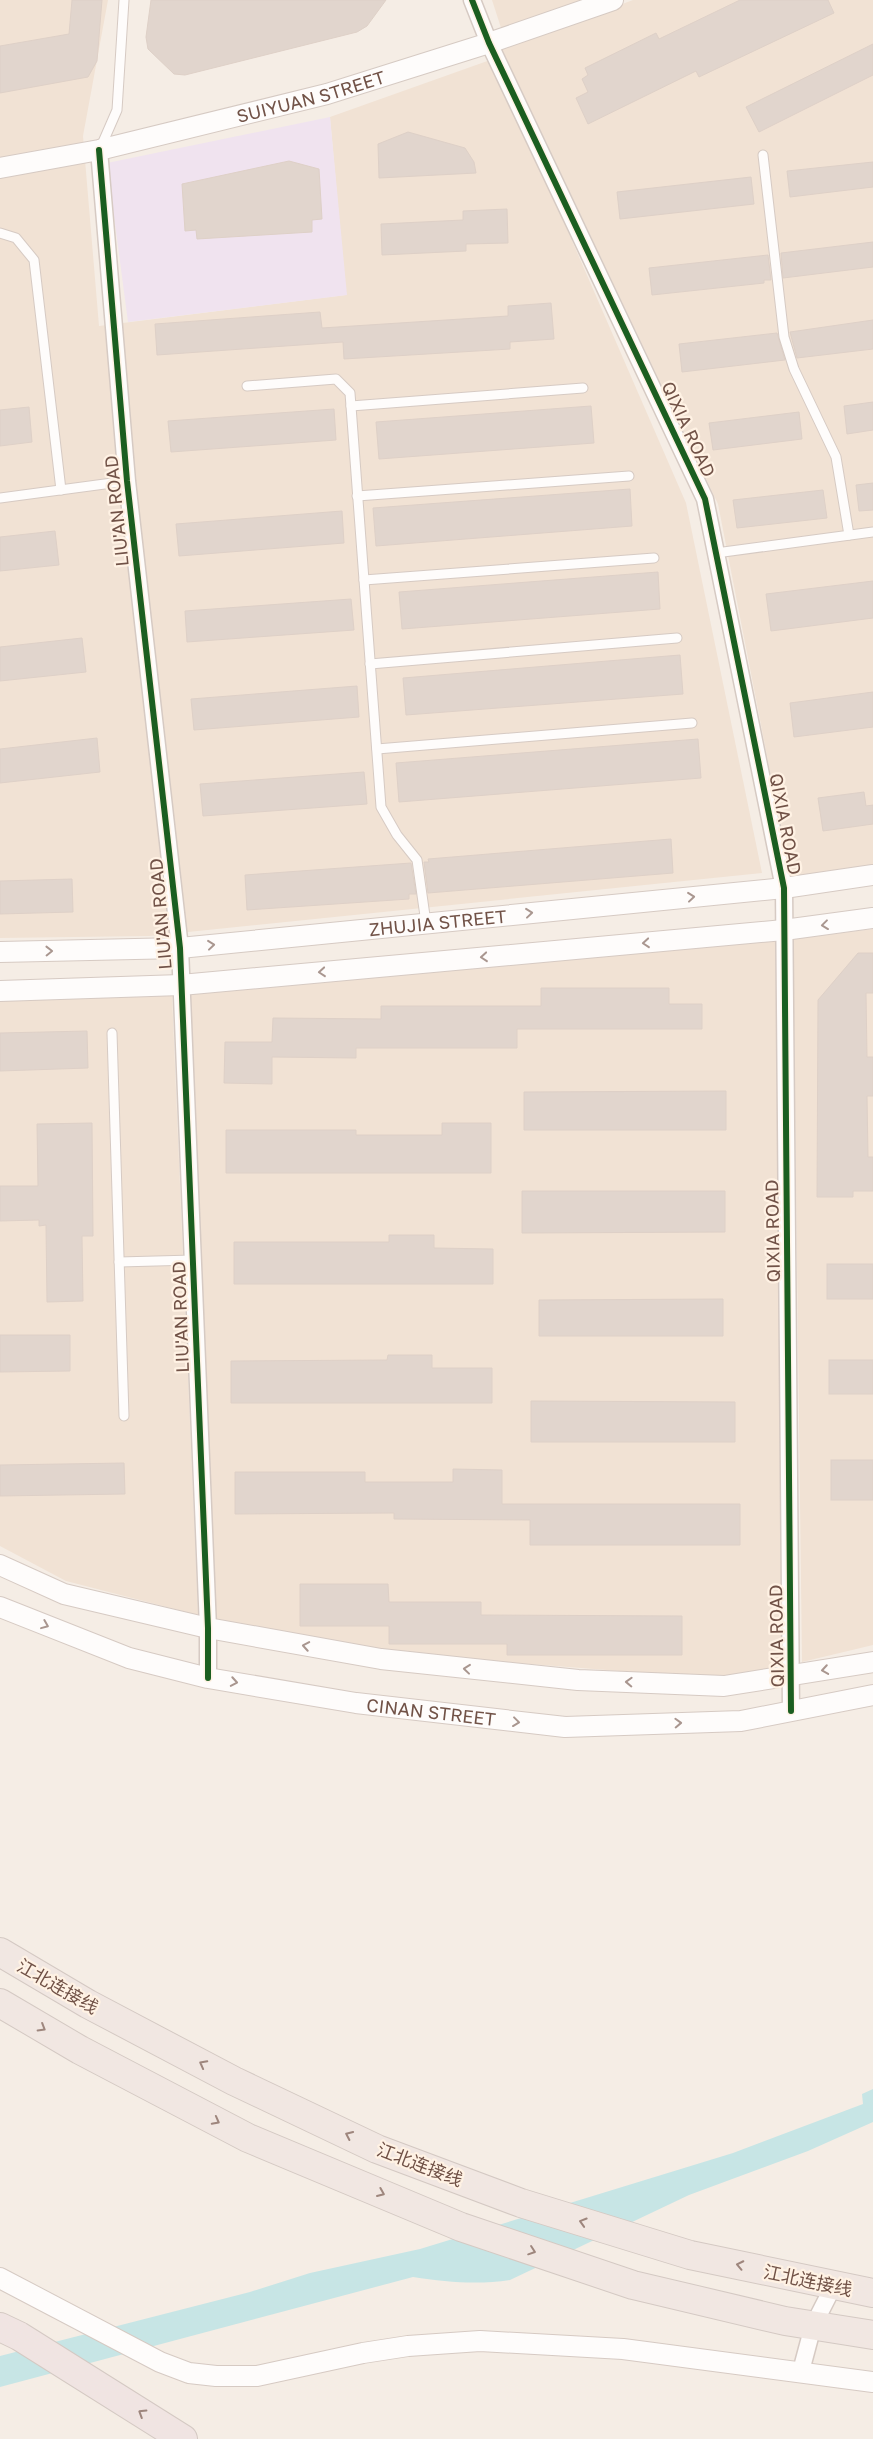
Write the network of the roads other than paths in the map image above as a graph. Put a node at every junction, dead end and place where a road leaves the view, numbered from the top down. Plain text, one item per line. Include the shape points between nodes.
1 (124, 0) edge
2 (472, 0) edge
3 (613, 0) edge
4 (489, 43) junction
5 (99, 150) junction
6 (763, 155) dead end
7 (0, 168) edge
8 (0, 233) edge
9 (247, 386) dead end
10 (583, 388) dead end
11 (350, 406) junction
12 (628, 476) dead end
13 (127, 481) junction
14 (61, 490) junction
15 (357, 496) junction
16 (0, 498) edge
17 (873, 532) edge
18 (849, 535) junction
19 (716, 553) junction
20 (654, 558) dead end
21 (364, 580) junction
22 (677, 638) dead end
23 (370, 664) junction
24 (692, 723) dead end
25 (377, 749) junction
26 (873, 875) edge
27 (784, 888) junction
28 (873, 918) edge
29 (426, 923) junction
30 (784, 930) junction
31 (180, 948) junction
32 (0, 952) edge
33 (181, 985) junction
34 (0, 991) edge
35 (112, 1033) dead end
36 (193, 1260) junction
37 (120, 1262) junction
38 (124, 1416) dead end
39 (0, 1566) edge
40 (0, 1608) edge
41 (208, 1628) junction
42 (873, 1662) edge
43 (791, 1675) junction
44 (208, 1678) junction
45 (873, 1695) edge
46 (791, 1711) junction
47 (0, 1952) edge
48 (0, 2003) edge
49 (0, 2278) edge
50 (834, 2285) junction
51 (873, 2293) edge
52 (813, 2326) junction
53 (0, 2327) edge
54 (873, 2335) edge
55 (800, 2371) junction
56 (873, 2382) edge
57 (183, 2439) edge

1 - 5 lane via 117,110
2 - 4 street, QIXIA ROAD
3 - 4 street, SUIYUAN STREET
4 - 5 street, SUIYUAN STREET via 327,94
4 - 19 street, QIXIA ROAD via 705,500
5 - 7 street, SUIYUAN STREET
5 - 13 street, LIU'AN ROAD
6 - 18 lane via 784,336 794,369 836,457
8 - 14 lane via 16,238 34,260
9 - 11 lane via 336,379 350,393
10 - 11 lane
11 - 15 lane
12 - 15 lane
13 - 14 lane
13 - 31 street, LIU'AN ROAD
14 - 16 lane
15 - 21 lane
17 - 18 lane
18 - 19 lane
19 - 27 street, QIXIA ROAD
20 - 21 lane
21 - 23 lane
22 - 23 lane
23 - 25 lane
24 - 25 lane
25 - 29 lane via 381,807 417,860
26 - 27 street, ZHUJIA STREET
29 -> 27 street, ZHUJIA STREET
27 - 30 street, QIXIA ROAD
28 -> 30 street
31 -> 29 street, ZHUJIA STREET
30 -> 33 street
30 - 43 street, QIXIA ROAD
32 -> 31 street, ZHUJIA STREET
31 - 33 street, LIU'AN ROAD
33 - 34 street
33 - 36 street, LIU'AN ROAD
35 - 37 lane
36 - 37 lane
36 - 41 street, LIU'AN ROAD
37 - 38 lane
39 - 41 street via 64,1594
40 -> 44 street, CINAN STREET via 129,1658
43 -> 41 street via 724,1686 578,1680 381,1659
41 - 44 street, LIU'AN ROAD
42 -> 43 street
43 - 46 street, QIXIA ROAD
44 -> 46 street, CINAN STREET via 356,1703 565,1727 741,1721
45 - 46 street, CINAN STREET
50 -> 47 highway, 江北连接线 via 690,2254 521,2203 378,2148 234,2081 88,2004
48 -> 52 highway via 80,2050 248,2138 462,2227 633,2285
49 - 55 street via 160,2362 189,2373 256,2376 362,2353 480,2341 622,2349
50 - 51 highway, 江北连接线
50 - 52 street
52 - 54 highway
52 - 55 street
57 -> 53 highway
55 - 56 street

